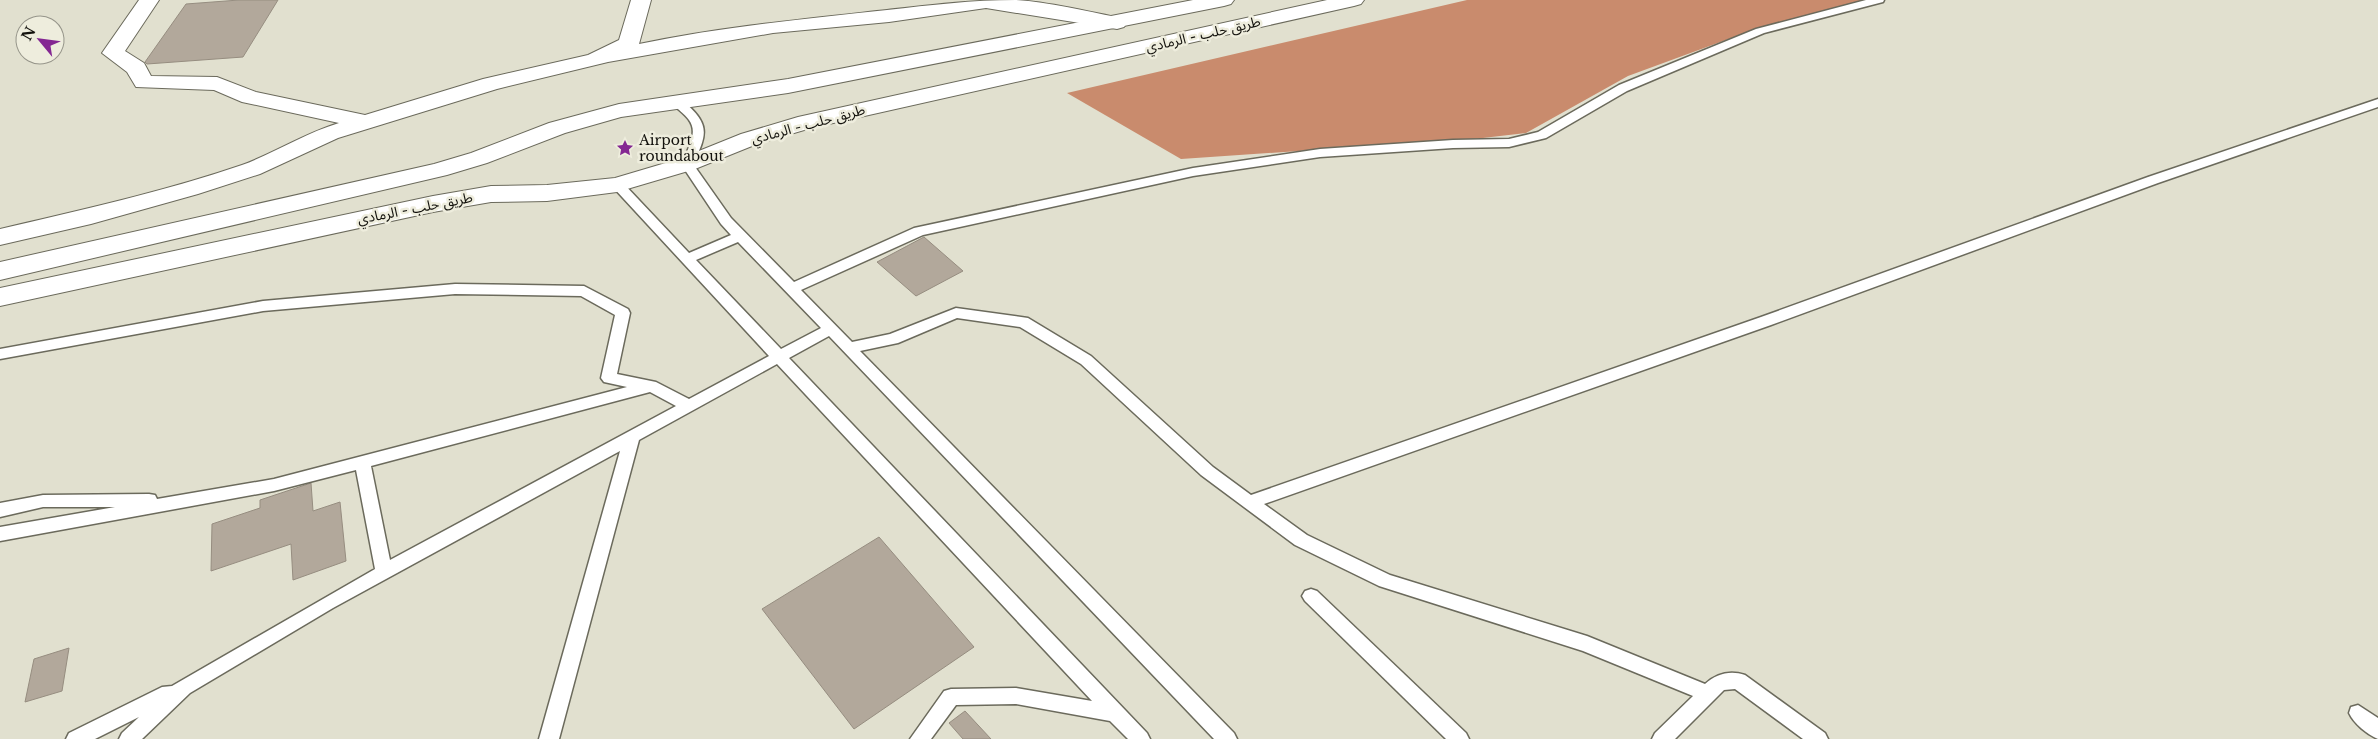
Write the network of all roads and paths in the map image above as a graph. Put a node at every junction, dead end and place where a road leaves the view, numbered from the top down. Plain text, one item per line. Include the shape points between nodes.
1 (149, 0) edge
2 (641, 0) edge
3 (1224, 0) edge
4 (1354, 0) edge
5 (1879, 0) edge
6 (985, 1) edge
7 (1117, 23) junction
8 (595, 60) junction
9 (678, 103) junction
10 (2378, 103) edge
11 (368, 122) junction
12 (687, 164) junction
13 (617, 185) junction
14 (740, 236) junction
15 (0, 237) edge
16 (687, 259) junction
17 (0, 270) edge
18 (791, 289) junction
19 (0, 297) edge
20 (830, 329) junction
21 (848, 348) junction
22 (0, 354) edge
23 (779, 356) junction
24 (652, 386) junction
25 (690, 406) junction
26 (632, 437) junction
27 (362, 462) junction
28 (194, 499) junction
29 (1249, 502) junction
30 (0, 510) edge
31 (0, 534) edge
32 (384, 572) junction
33 (1311, 596) dead end
34 (183, 687) junction
35 (1708, 694) junction
36 (1115, 713) junction
37 (2358, 713) dead end
38 (2378, 730) edge
39 (76, 739) edge
40 (129, 739) edge
41 (550, 739) edge
42 (920, 739) edge
43 (1140, 739) edge
44 (1227, 739) edge
45 (1459, 739) edge
46 (1662, 739) edge
47 (1818, 739) edge

1 - 11 main road via 113,53 136,68 144,82 217,84 250,97
2 - 8 main road via 629,43
3 - 7 main road, طريق حلب - الرمادي
4 - 12 main road, طريق حلب - الرمادي via 806,122 749,139
5 - 18 lane via 1760,31 1623,88 1542,135 1509,143 1320,153 1193,172 919,232
6 - 7 main road
6 - 8 main road via 889,16 773,27
7 - 9 main road, طريق حلب - الرمادي via 771,89
8 - 11 main road via 491,84
9 - 12 lane via 694,116 700,128 697,144
9 - 17 main road, طريق حلب - الرمادي via 588,118 439,170
10 - 29 lane
11 - 15 main road via 330,133 252,169 190,189
12 - 13 main road, طريق حلب - الرمادي
12 - 14 lane
13 - 16 lane
13 - 19 main road, طريق حلب - الرمادي via 546,193 491,194 432,204
14 - 16 lane
14 - 18 lane
16 - 23 lane
18 - 20 lane
20 - 21 lane
20 - 23 lane
21 - 29 lane via 893,339 956,313 1023,322 1086,360 1207,471
21 - 44 lane
22 - 24 lane via 263,306 455,289 584,292 623,312 609,378
23 - 25 lane
23 - 36 lane
24 - 25 lane
24 - 27 lane
25 - 26 lane
26 - 32 lane
26 - 41 lane
27 - 28 lane via 274,485
27 - 32 lane
28 - 30 lane via 43,501
28 - 31 lane
29 - 35 lane via 1301,540 1385,580 1588,644
32 - 34 lane
33 - 45 lane
34 - 39 lane
34 - 40 lane
35 - 46 lane
35 - 47 lane via 1720,682 1738,681
36 - 42 lane via 1016,696 951,697
36 - 43 lane
37 - 38 lane

